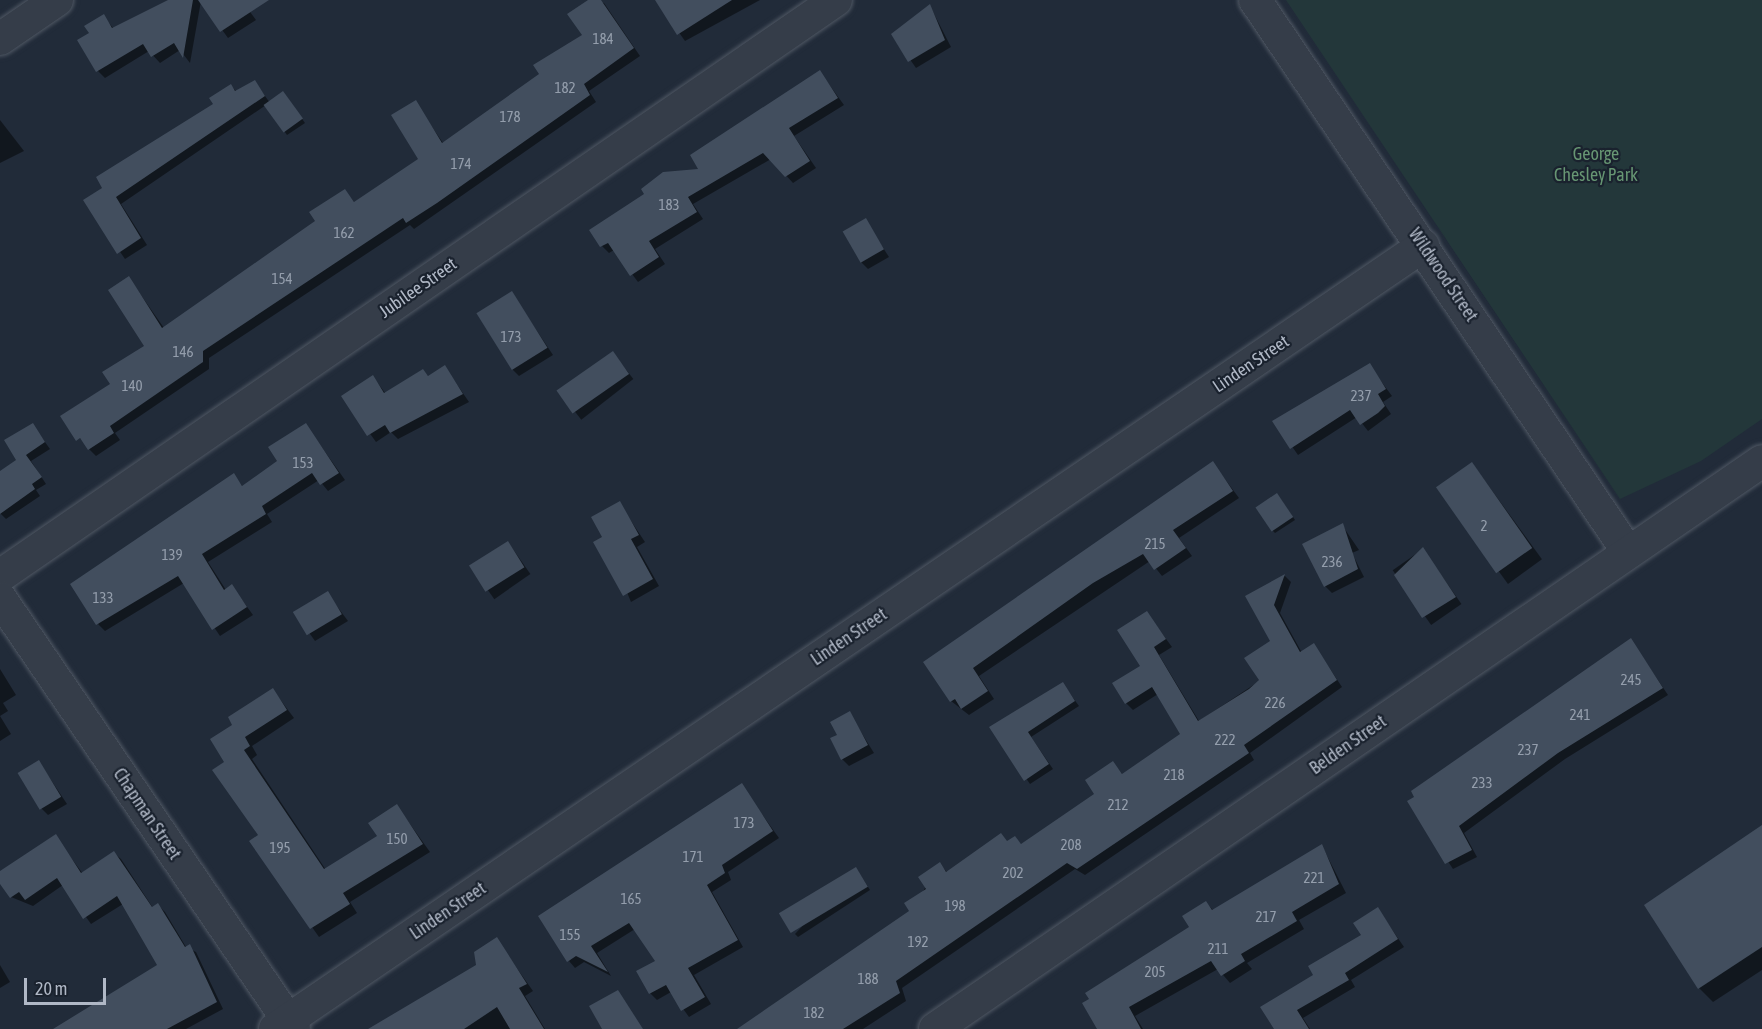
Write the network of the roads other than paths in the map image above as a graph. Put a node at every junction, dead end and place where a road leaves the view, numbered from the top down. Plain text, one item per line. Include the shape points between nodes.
1 (57, 0) edge
2 (1255, 0) edge
3 (825, 3) edge
4 (0, 39) edge
5 (1424, 246) junction
6 (1762, 461) edge
7 (1628, 552) junction
8 (0, 576) edge
9 (0, 598) edge
10 (286, 1026) edge
11 (935, 1029) edge

1 - 4 street
2 - 5 street, Wildwood Street
3 - 8 street, Jubilee Street
5 - 7 street, Wildwood Street
5 - 10 street, Linden Street
6 - 7 street, Belden Street
7 - 11 street, Belden Street
9 - 10 street, Chapman Street

